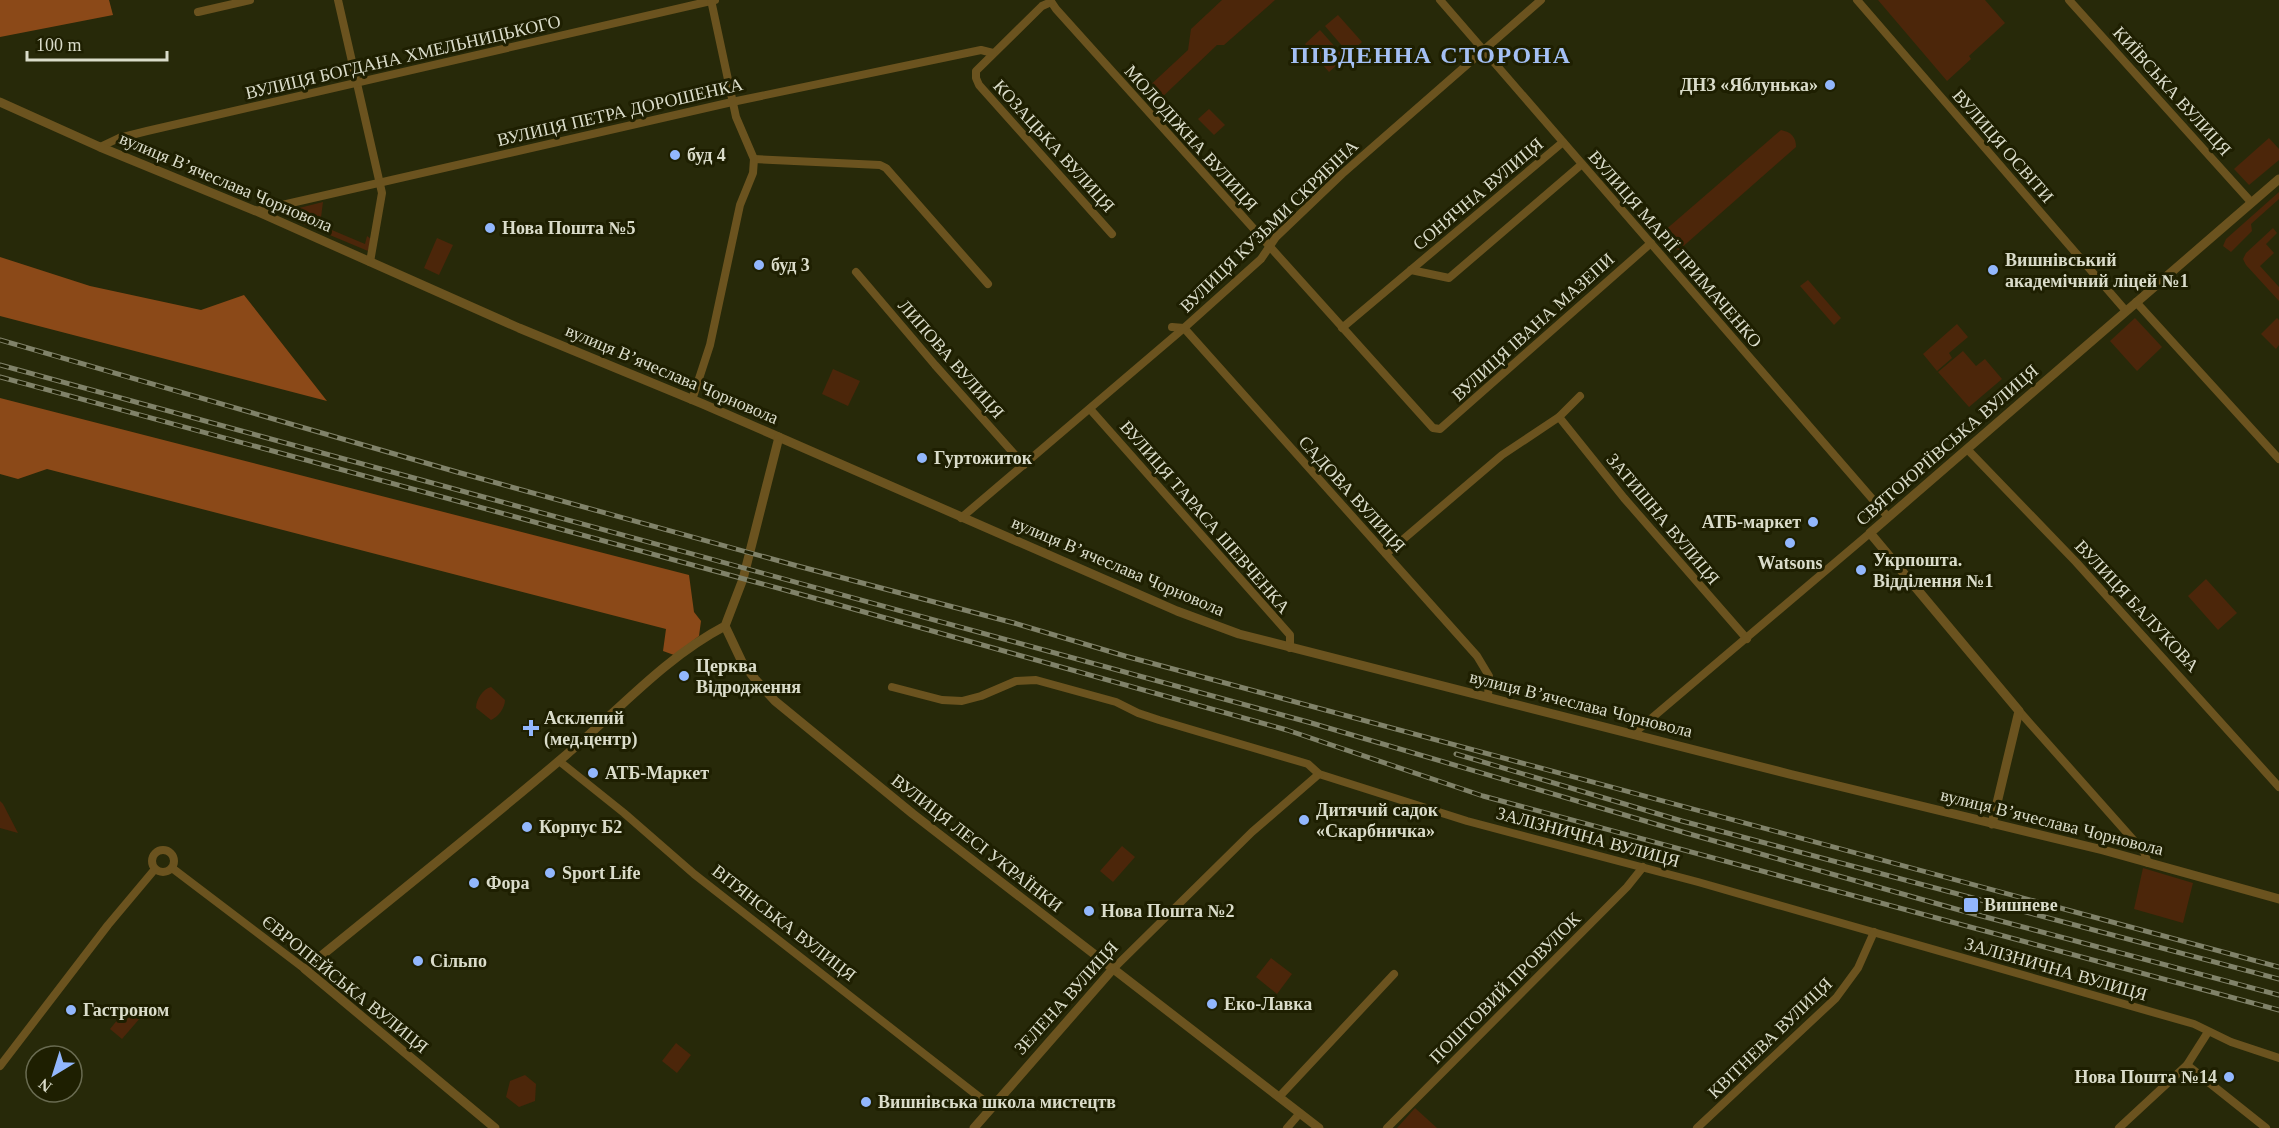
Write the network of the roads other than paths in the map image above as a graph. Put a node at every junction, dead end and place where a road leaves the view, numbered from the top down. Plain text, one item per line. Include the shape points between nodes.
1 (250, 0) edge
2 (338, 0) edge
3 (712, 0) edge
4 (1440, 0) edge
5 (1540, 0) edge
6 (1857, 0) edge
7 (2069, 0) edge
8 (1051, 1) edge
9 (198, 12) dead end
10 (1483, 50) junction
11 (993, 53) junction
12 (357, 82) junction
13 (0, 102) edge
14 (732, 102) junction
15 (1563, 142) junction
16 (100, 147) junction
17 (754, 159) junction
18 (1582, 164) junction
19 (2279, 178) edge
20 (380, 182) junction
21 (2251, 202) junction
22 (256, 211) junction
23 (1112, 234) dead end
24 (1651, 243) junction
25 (1268, 248) junction
26 (370, 262) junction
27 (1412, 270) junction
28 (856, 272) dead end
29 (988, 284) dead end
30 (2136, 302) junction
31 (2126, 311) junction
32 (1172, 327) dead end
33 (1184, 328) junction
34 (1342, 328) junction
35 (1580, 396) dead end
36 (692, 400) junction
37 (1090, 409) junction
38 (1559, 417) junction
39 (1432, 428) joint
40 (779, 437) junction
41 (1968, 450) junction
42 (2279, 459) edge
43 (1024, 465) junction
44 (1888, 517) junction
45 (961, 518) junction
46 (1870, 533) junction
47 (1386, 554) junction
48 (725, 626) junction
49 (1747, 639) junction
50 (1290, 648) junction
51 (892, 687) dead end
52 (1488, 697) junction
53 (2019, 711) junction
54 (1634, 734) junction
55 (559, 761) junction
56 (1319, 774) junction
57 (2279, 787) edge
58 (1992, 824) junction
59 (2148, 862) junction
60 (1643, 867) junction
61 (172, 868) junction
62 (155, 869) junction
63 (2279, 899) edge
64 (1874, 932) junction
65 (305, 969) junction
66 (1112, 970) junction
67 (1394, 974) dead end
68 (2208, 1032) junction
69 (2279, 1058) edge
70 (2187, 1065) junction
71 (0, 1066) edge
72 (1279, 1097) junction
73 (992, 1107) junction
74 (1300, 1113) junction
75 (495, 1128) edge
76 (974, 1128) edge
77 (1287, 1128) edge
78 (1319, 1128) edge
79 (1387, 1128) edge
80 (1697, 1128) edge
81 (2119, 1128) edge
82 (2266, 1128) edge

1 - 9 street
2 - 12 street
3 - 12 street, ВУЛИЦЯ БОГДАНА ХМЕЛЬНИЦЬКОГО
3 - 14 street
4 - 10 street, ВУЛИЦЯ МАРІЇ ПРИМАЧЕНКО
5 - 10 street, ВУЛИЦЯ КУЗЬМИ СКРЯБІНА
6 - 31 street, ВУЛИЦЯ ОСВІТИ
7 - 21 street, КИЇВСЬКА ВУЛИЦЯ
8 - 11 street, КОЗАЦЬКА ВУЛИЦЯ
8 - 25 street, МОЛОДІЖНА ВУЛИЦЯ
10 - 15 street, ВУЛИЦЯ МАРІЇ ПРИМАЧЕНКО
10 - 25 street, ВУЛИЦЯ КУЗЬМИ СКРЯБІНА via 1342,174
11 - 14 street, ВУЛИЦЯ ПЕТРА ДОРОШЕНКА via 981,50
11 - 23 street, КОЗАЦЬКА ВУЛИЦЯ via 976,71 980,85
12 - 16 street, ВУЛИЦЯ БОГДАНА ХМЕЛЬНИЦЬКОГО via 129,136
12 - 20 street
13 - 16 street, вулиця Вʼячеслава Чорновола
14 - 17 street
14 - 20 street, ВУЛИЦЯ ПЕТРА ДОРОШЕНКА
15 - 18 street, ВУЛИЦЯ МАРІЇ ПРИМАЧЕНКО
15 - 27 street, СОНЯЧНА ВУЛИЦЯ
16 - 22 street, вулиця Вʼячеслава Чорновола
17 - 29 street via 886,168
17 - 36 street via 740,205 710,345
18 - 24 street, ВУЛИЦЯ МАРІЇ ПРИМАЧЕНКО
18 - 27 street, СОНЯЧНА ВУЛИЦЯ via 1449,278
19 - 21 street, СВЯТОЮРІЇВСЬКА ВУЛИЦЯ
20 - 22 street, ВУЛИЦЯ ПЕТРА ДОРОШЕНКА
20 - 26 street via 382,193
21 - 30 street, СВЯТОЮРІЇВСЬКА ВУЛИЦЯ
22 - 26 street, вулиця Вʼячеслава Чорновола
24 - 39 street, ВУЛИЦЯ ІВАНА МАЗЕПИ via 1440,429
24 - 44 street, ВУЛИЦЯ МАРІЇ ПРИМАЧЕНКО
25 - 33 street, ВУЛИЦЯ КУЗЬМИ СКРЯБІНА via 1261,259
25 - 34 street, МОЛОДІЖНА ВУЛИЦЯ
26 - 36 street, вулиця Вʼячеслава Чорновола
27 - 34 street, СОНЯЧНА ВУЛИЦЯ
28 - 43 street, ЛИПОВА ВУЛИЦЯ
30 - 31 street, СВЯТОЮРІЇВСЬКА ВУЛИЦЯ
30 - 42 street
31 - 41 street, СВЯТОЮРІЇВСЬКА ВУЛИЦЯ
32 - 33 street
33 - 37 street, ВУЛИЦЯ КУЗЬМИ СКРЯБІНА
33 - 47 street, САДОВА ВУЛИЦЯ
34 - 39 street, МОЛОДІЖНА ВУЛИЦЯ
35 - 38 street
36 - 40 street, вулиця Вʼячеслава Чорновола
37 - 43 street, ВУЛИЦЯ КУЗЬМИ СКРЯБІНА
37 - 50 street, ВУЛИЦЯ ТАРАСА ШЕВЧЕНКА via 1290,635
38 - 47 street via 1502,455
38 - 49 street, ЗАТИШНА ВУЛИЦЯ
40 - 45 street, вулиця Вʼячеслава Чорновола
40 - 48 street via 740,588
41 - 44 street, СВЯТОЮРІЇВСЬКА ВУЛИЦЯ
41 - 57 street, ВУЛИЦЯ БАЛУКОВА via 2076,562
43 - 45 street, ВУЛИЦЯ КУЗЬМИ СКРЯБІНА
44 - 46 street, СВЯТОЮРІЇВСЬКА ВУЛИЦЯ
45 - 50 street, вулиця Вʼячеслава Чорновола via 1177,611
46 - 49 street, СВЯТОЮРІЇВСЬКА ВУЛИЦЯ
46 - 53 street
47 - 52 street, САДОВА ВУЛИЦЯ via 1477,656 1489,676
48 - 55 street via 675,658
48 - 66 street, ВУЛИЦЯ ЛЕСІ УКРАЇНКИ via 742,662 775,701
49 - 54 street, СВЯТОЮРІЇВСЬКА ВУЛИЦЯ
50 - 52 street, вулиця Вʼячеслава Чорновола
51 - 56 street, ЗАЛІЗНИЧНА ВУЛИЦЯ via 962,701 1016,681 1036,680 1308,764
52 - 54 street, вулиця Вʼячеслава Чорновола
53 - 58 street
53 - 59 street via 2144,852
54 - 58 street, вулиця Вʼячеслава Чорновола
55 - 65 street
55 - 73 street, ВІТЯНСЬКА ВУЛИЦЯ via 694,874
56 - 60 street, ЗАЛІЗНИЧНА ВУЛИЦЯ via 1467,821
56 - 66 street, ЗЕЛЕНА ВУЛИЦЯ via 1238,846
58 - 59 street, вулиця Вʼячеслава Чорновола
59 - 63 street, вулиця Вʼячеслава Чорновола
60 - 64 street, ЗАЛІЗНИЧНА ВУЛИЦЯ
60 - 79 street, ПОШТОВИЙ ПРОВУЛОК
61 - 62 street via 162,872
61 - 62 street, ЄВРОПЕЙСЬКА ВУЛИЦЯ via 174,858 163,849 154,855
61 - 65 street, ЄВРОПЕЙСЬКА ВУЛИЦЯ
62 - 71 street
64 - 68 street, ЗАЛІЗНИЧНА ВУЛИЦЯ via 2194,1024
64 - 80 street, КВІТНЕВА ВУЛИЦЯ via 1858,968 1836,998
65 - 75 street, ЄВРОПЕЙСЬКА ВУЛИЦЯ
66 - 72 street, ВУЛИЦЯ ЛЕСІ УКРАЇНКИ
66 - 73 street, ЗЕЛЕНА ВУЛИЦЯ
67 - 72 street
68 - 69 street, ЗАЛІЗНИЧНА ВУЛИЦЯ
68 - 70 street
70 - 81 street
70 - 82 street
72 - 74 street, ВУЛИЦЯ ЛЕСІ УКРАЇНКИ
73 - 76 street, ЗЕЛЕНА ВУЛИЦЯ
74 - 77 street
74 - 78 street, ВУЛИЦЯ ЛЕСІ УКРАЇНКИ

